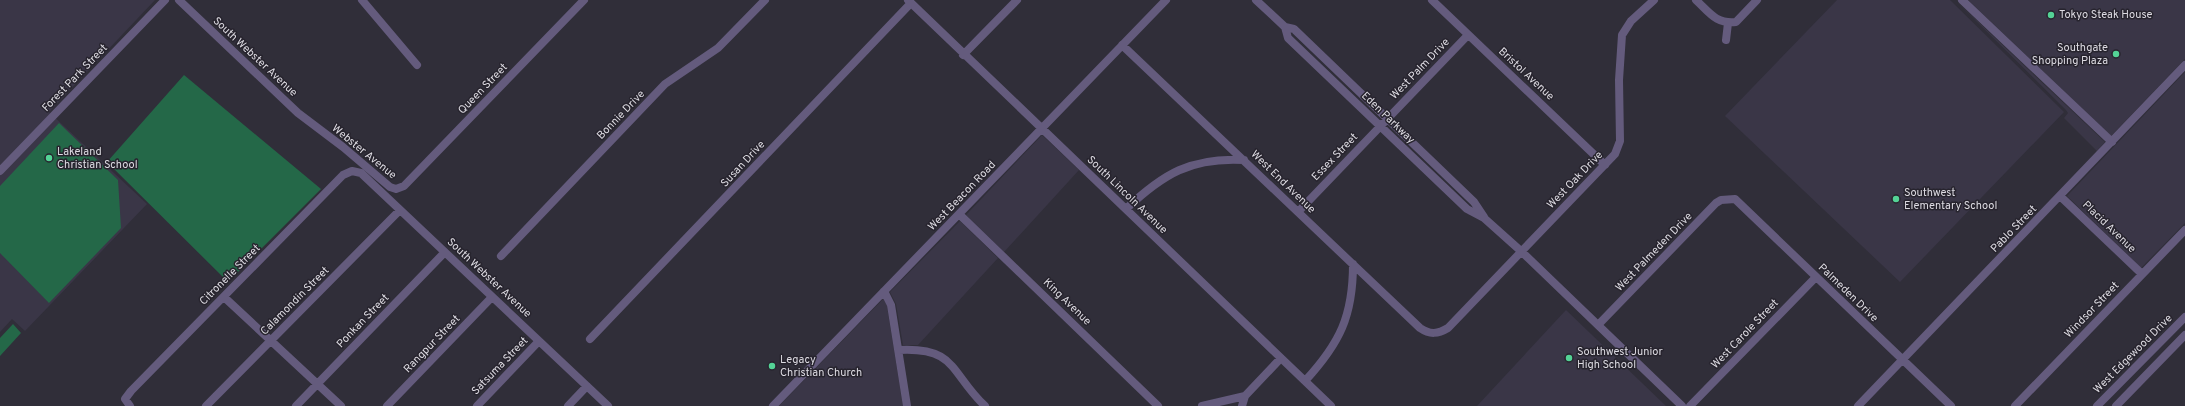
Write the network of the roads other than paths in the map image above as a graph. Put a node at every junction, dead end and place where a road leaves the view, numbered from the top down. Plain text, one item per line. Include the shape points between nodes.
1 (165, 0) edge
2 (179, 0) edge
3 (362, 0) edge
4 (584, 0) edge
5 (765, 0) edge
6 (1017, 0) edge
7 (1166, 0) edge
8 (1256, 0) edge
9 (1432, 0) edge
10 (1654, 0) edge
11 (1696, 0) edge
12 (1757, 0) edge
13 (1962, 0) edge
14 (909, 2) edge
15 (1728, 23) junction
16 (1285, 27) junction
17 (1468, 35) junction
18 (1726, 40) dead end
19 (1122, 45) junction
20 (963, 55) junction
21 (417, 65) dead end
22 (2185, 66) edge
23 (1388, 118) junction
24 (1381, 126) junction
25 (1042, 128) junction
26 (318, 129) joint
27 (2112, 142) junction
28 (1244, 160) junction
29 (1605, 165) junction
30 (352, 171) joint
31 (0, 172) edge
32 (396, 189) joint
33 (2060, 196) junction
34 (1728, 199) joint
35 (1126, 209) junction
36 (400, 210) junction
37 (1298, 212) junction
38 (960, 215) junction
39 (1484, 218) junction
40 (2185, 230) edge
41 (445, 252) junction
42 (1522, 252) junction
43 (501, 256) dead end
44 (1353, 264) junction
45 (2142, 274) junction
46 (1816, 277) junction
47 (884, 291) junction
48 (224, 297) junction
49 (492, 297) junction
50 (2185, 317) edge
51 (1598, 325) junction
52 (1430, 333) joint
53 (2185, 335) edge
54 (590, 339) dead end
55 (271, 340) junction
56 (540, 341) junction
57 (899, 350) junction
58 (1281, 358) junction
59 (1902, 360) junction
60 (1305, 381) junction
61 (318, 384) junction
62 (587, 386) junction
63 (1244, 396) junction
64 (130, 406) edge
65 (206, 406) edge
66 (296, 406) edge
67 (341, 406) edge
68 (387, 406) edge
69 (477, 406) edge
70 (568, 406) edge
71 (608, 406) edge
72 (773, 406) edge
73 (907, 406) edge
74 (985, 406) edge
75 (1158, 406) edge
76 (1202, 406) edge
77 (1242, 406) edge
78 (1331, 406) edge
79 (1682, 406) edge
80 (1690, 406) edge
81 (1858, 406) edge
82 (1951, 406) edge
83 (2015, 406) edge
84 (2097, 406) edge
85 (2116, 406) edge

1 - 31 street, Forest Park Street
2 - 26 street, South Webster Avenue
3 - 21 street
4 - 32 street, Queen Street via 404,186
5 - 43 street, Bonnie Drive via 718,48 665,84
6 - 20 street
7 - 19 street, West Beacon Road
8 - 16 street, Eden Parkway
9 - 17 street, Bristol Avenue
10 - 29 street, West Oak Drive via 1631,21 1622,35 1619,80 1620,141 1615,154
11 - 15 street via 1716,19
12 - 15 street via 1736,22
13 - 27 street
14 - 20 street, South Lincoln Avenue
14 - 54 street, Susan Drive
15 - 18 street
16 - 23 street, Eden Parkway via 1294,29
16 - 24 street, Eden Parkway via 1288,38
17 - 23 street, West Palm Drive
17 - 29 street, Bristol Avenue
19 - 25 street, West Beacon Road
19 - 28 street, West End Avenue
20 - 25 street, South Lincoln Avenue
22 - 27 street, Pablo Street
23 - 24 street, Essex Street
23 - 39 street, Eden Parkway via 1474,202
24 - 37 street, Essex Street
24 - 39 street, Eden Parkway via 1467,209
25 - 35 street, South Lincoln Avenue
25 - 38 street, West Beacon Road
26 - 32 street, Webster Avenue via 390,187
27 - 33 street, Pablo Street
28 - 35 street via 1204,162 1181,168 1154,183
28 - 37 street, West End Avenue
29 - 42 street, West Oak Drive
30 - 36 street, South Webster Avenue via 361,173
30 - 48 street, Citronelle Street via 343,175
33 - 45 street, Placid Avenue
33 - 59 street, Pablo Street
34 - 46 street, Palmeden Drive via 1735,199 1742,205
34 - 51 street, West Palmeden Drive via 1716,203
35 - 58 street, South Lincoln Avenue
36 - 41 street, South Webster Avenue
36 - 55 street, Calamondin Street
37 - 44 street, West End Avenue
38 - 47 street, West Beacon Road
38 - 75 street, King Avenue
39 - 42 street, Eden Parkway
40 - 45 street, Windsor Street
41 - 49 street, South Webster Avenue
41 - 61 street, Ponkan Street
42 - 51 street, Eden Parkway
42 - 52 street, West Oak Drive via 1448,328
44 - 52 street, West End Avenue via 1420,328
44 - 60 street via 1350,299 1344,326 1331,351
45 - 83 street, Windsor Street
46 - 59 street, Palmeden Drive
46 - 80 street, West Carole Street
47 - 57 street via 891,305
47 - 72 street, West Beacon Road
48 - 55 street
48 - 64 street, Citronelle Street via 126,398
49 - 56 street, South Webster Avenue
49 - 68 street, Rangpur Street
50 - 84 street, West Edgewood Drive
51 - 79 street, Eden Parkway
53 - 85 street, West Edgewood Drive
55 - 61 street
55 - 65 street, Calamondin Street
56 - 62 street, South Webster Avenue
56 - 69 street, Satsuma Street
57 - 73 street
57 - 74 street via 924,349 942,357
58 - 60 street, South Lincoln Avenue
58 - 63 street
59 - 81 street, Pablo Street
59 - 82 street, Palmeden Drive
60 - 78 street, South Lincoln Avenue
61 - 66 street, Ponkan Street
61 - 67 street
62 - 70 street
62 - 71 street, South Webster Avenue
63 - 76 street
63 - 77 street

